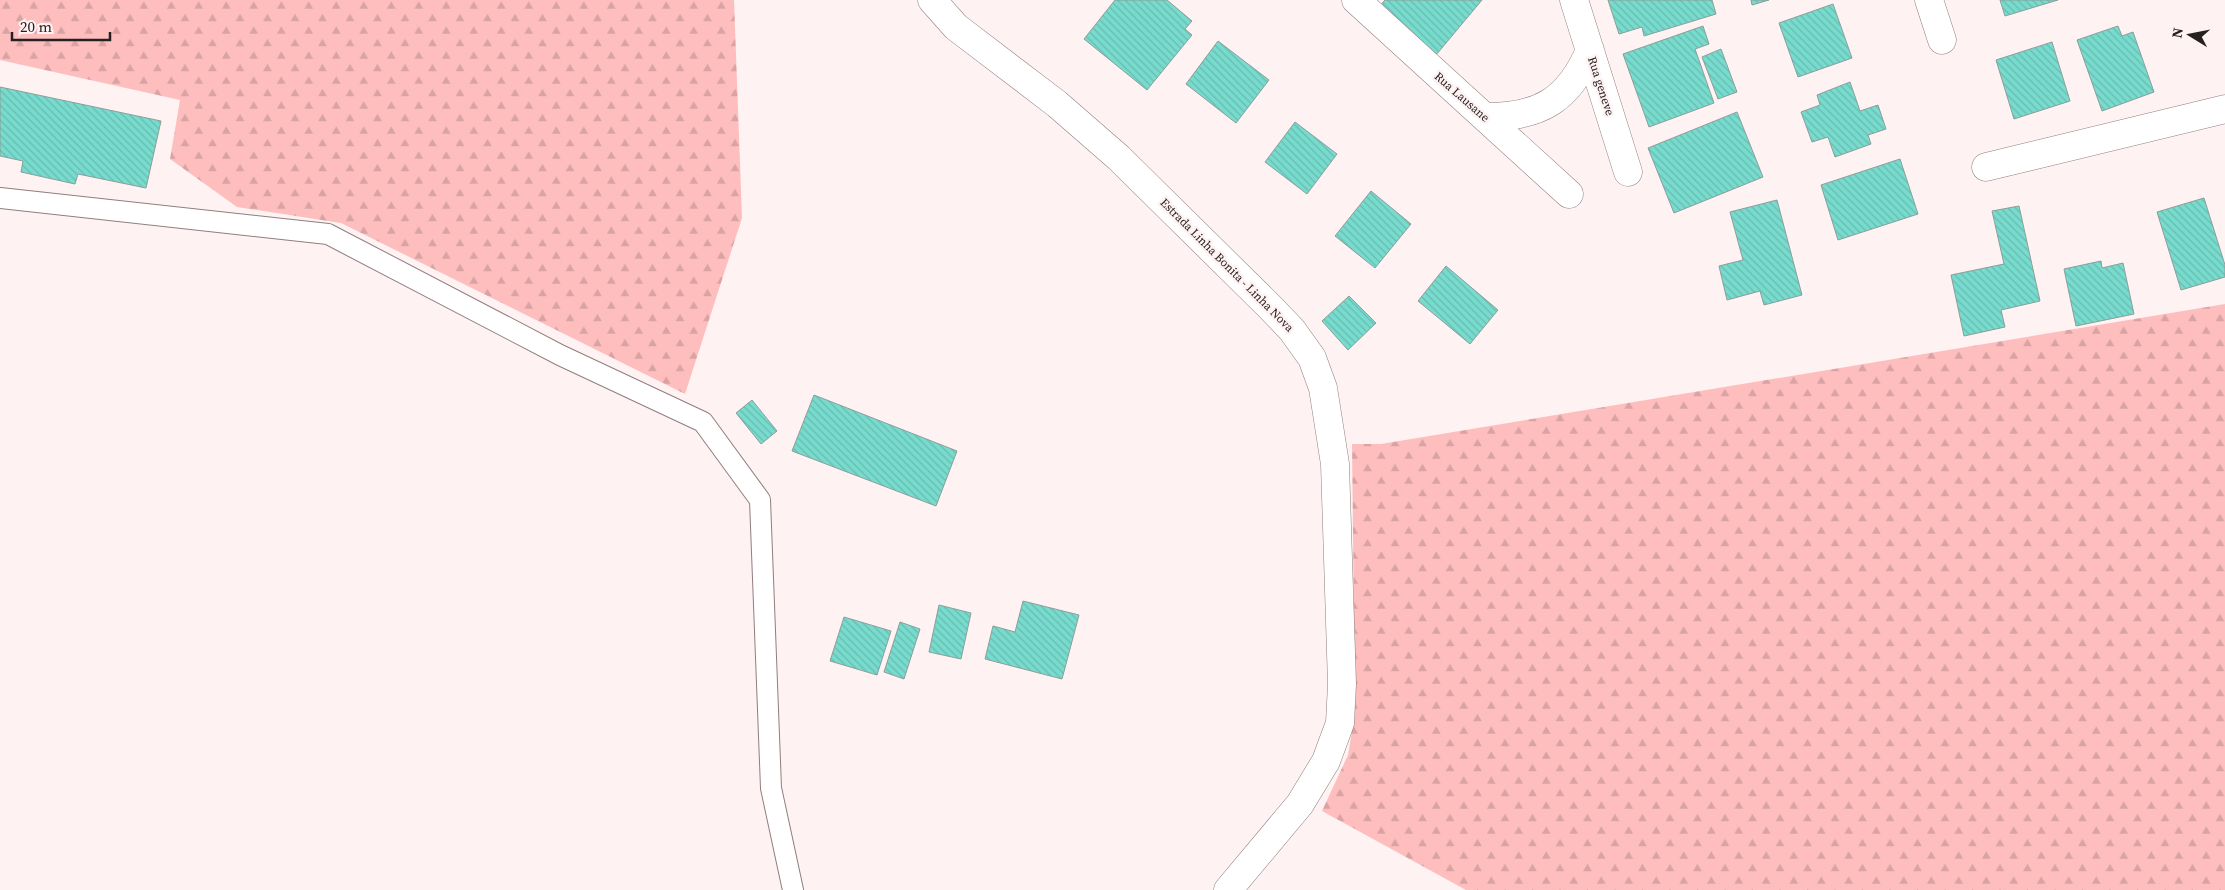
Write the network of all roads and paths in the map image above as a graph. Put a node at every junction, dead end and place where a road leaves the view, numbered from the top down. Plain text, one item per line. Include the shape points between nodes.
1 (932, 0) edge
2 (1356, 0) edge
3 (1574, 0) edge
4 (1929, 0) edge
5 (1942, 40) dead end
6 (1590, 50) junction
7 (2225, 109) edge
8 (1486, 117) junction
9 (1986, 167) dead end
10 (1628, 172) dead end
11 (1569, 194) dead end
12 (0, 198) edge
13 (793, 890) edge
14 (1228, 890) edge

1 - 14 street, Estrada Linha Bonita - Linha Nova via 956,27 1056,104 1119,158 1263,300 1292,330 1312,358 1324,388 1335,464 1342,684 1340,723 1326,761 1300,804
2 - 8 street, Rua Lausane
3 - 6 street, Rua geneve
4 - 5 street
6 - 8 street via 1581,72 1567,90 1551,102 1512,117
6 - 10 street, Rua geneve
7 - 9 street
8 - 11 street, Rua Lausane
12 - 13 lane via 328,234 560,355 703,422 760,500 771,788

